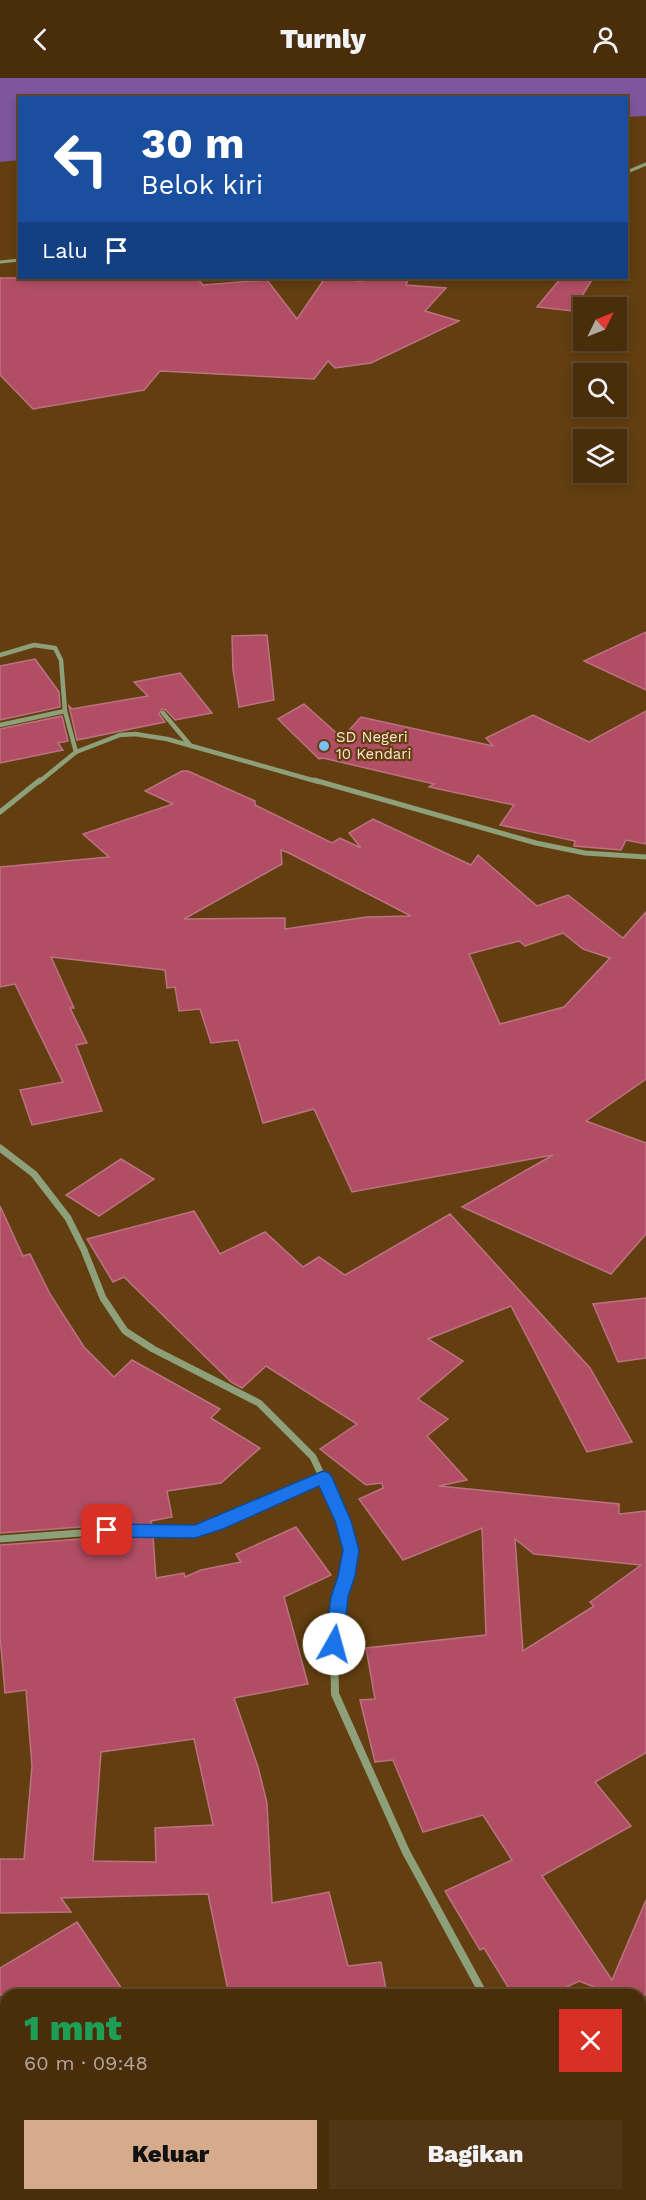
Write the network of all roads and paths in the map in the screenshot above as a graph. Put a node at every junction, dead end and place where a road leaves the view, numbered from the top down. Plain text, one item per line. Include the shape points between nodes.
1 (646, 164) edge
2 (628, 172) edge
3 (18, 260) edge
4 (0, 262) edge
5 (0, 655) edge
6 (65, 711) junction
7 (164, 713) dead end
8 (0, 725) edge
9 (190, 746) junction
10 (76, 752) junction
11 (0, 812) edge
12 (646, 857) edge
13 (0, 1148) edge
14 (323, 1477) junction
15 (0, 1539) edge
16 (481, 1989) edge

1 - 2 street
3 - 4 street
5 - 6 street via 34,645 55,648 62,660
6 - 8 street
6 - 10 street
7 - 9 street
9 - 10 street via 135,734 110,738
9 - 12 street via 536,843
10 - 11 street
13 - 14 street via 34,1174 62,1210 84,1250 103,1298 125,1331 259,1403 313,1457
14 - 15 street via 217,1525 195,1531 107,1530
14 - 16 street via 351,1550 339,1597 334,1644 335,1694 406,1852

